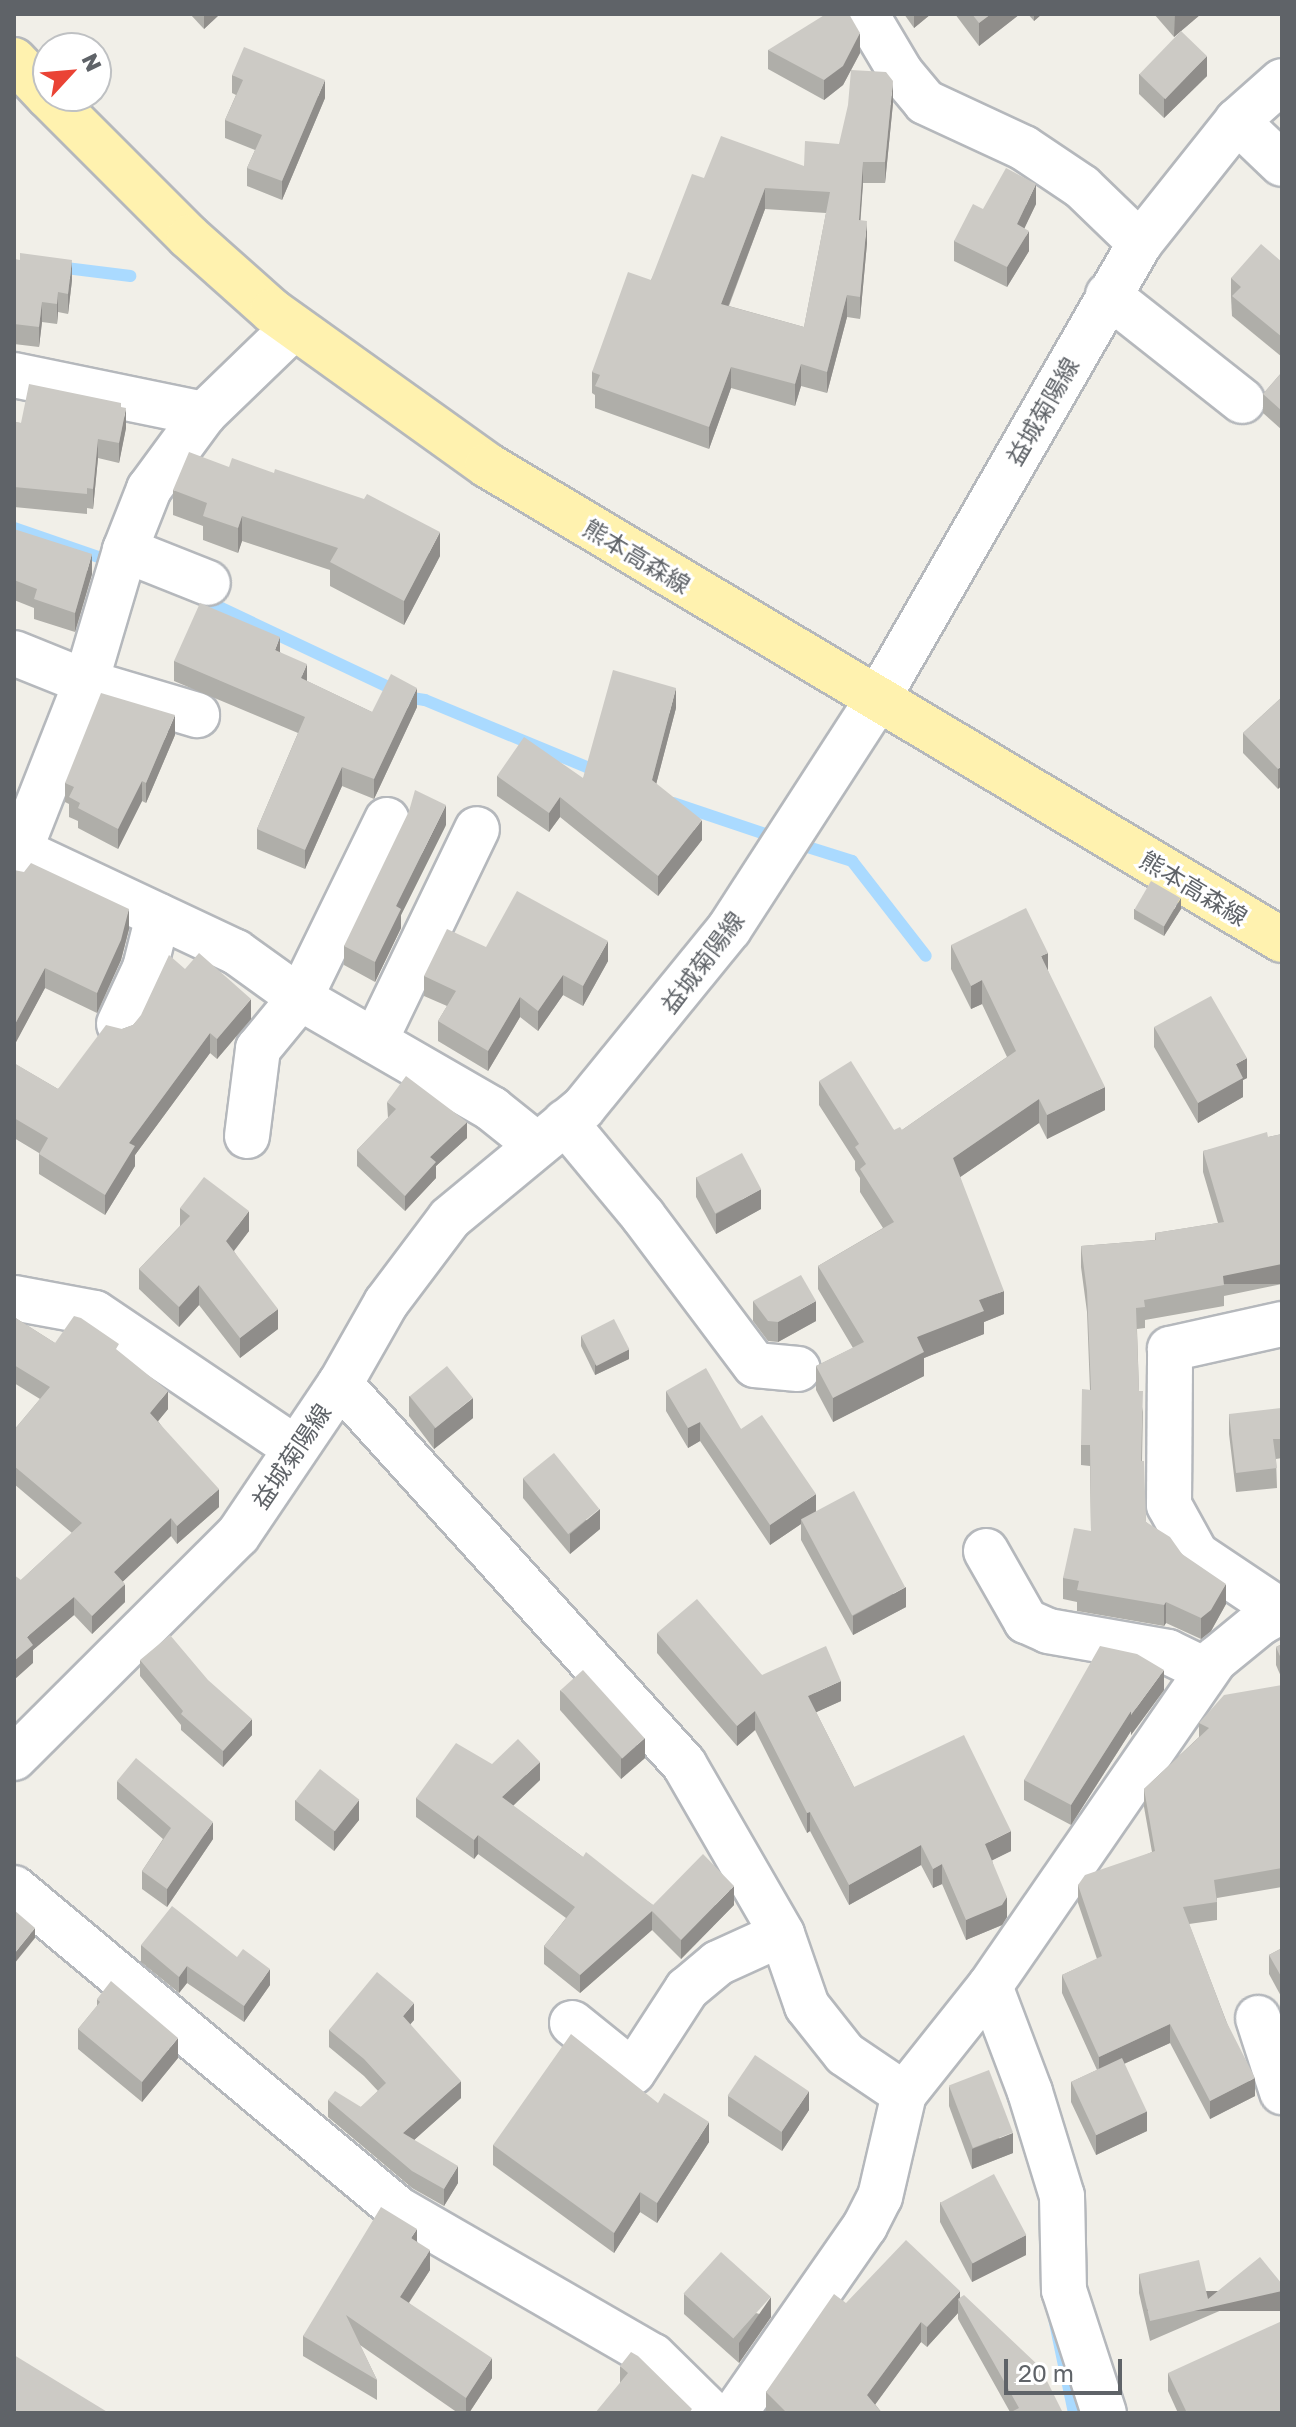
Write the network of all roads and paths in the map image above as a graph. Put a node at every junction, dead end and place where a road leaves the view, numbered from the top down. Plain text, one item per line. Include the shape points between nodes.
1 (866, 14) edge
2 (14, 60) edge
3 (32, 79) edge
4 (1282, 81) edge
5 (64, 112) edge
6 (1237, 121) junction
7 (1282, 164) edge
8 (1140, 243) junction
9 (1108, 295) junction
10 (294, 327) junction
11 (14, 375) edge
12 (1242, 401) dead end
13 (204, 414) junction
14 (125, 550) junction
15 (208, 583) dead end
16 (14, 653) edge
17 (86, 682) junction
18 (877, 700) junction
19 (197, 715) dead end
20 (387, 820) dead end
21 (477, 829) dead end
22 (17, 858) edge
23 (158, 916) junction
24 (1282, 940) edge
25 (300, 998) junction
26 (119, 1024) dead end
27 (375, 1041) junction
28 (551, 1134) junction
29 (247, 1136) dead end
30 (14, 1298) edge
31 (1282, 1324) edge
32 (798, 1369) dead end
33 (340, 1384) junction
34 (295, 1448) junction
35 (986, 1551) dead end
36 (1281, 1611) edge
37 (1207, 1671) junction
38 (14, 1758) edge
39 (14, 1888) edge
40 (782, 1934) junction
41 (990, 1986) junction
42 (1258, 2018) dead end
43 (572, 2023) dead end
44 (1282, 2092) edge
45 (904, 2094) junction
46 (711, 2413) edge
47 (735, 2413) edge
48 (1104, 2413) edge

1 - 8 street via 925,102 1024,148 1082,187
2 - 3 main road, 熊本高森線
4 - 6 street, 益城菊陽線
5 - 10 main road, 熊本高森線 via 189,237
6 - 7 street
6 - 8 street, 益城菊陽線
8 - 9 street, 益城菊陽線
9 - 12 street
9 - 18 street, 益城菊陽線
10 - 13 street
10 - 18 main road, 熊本高森線 via 487,465
11 - 13 street
13 - 14 street via 149,489
14 - 15 street
14 - 17 street
16 - 17 street
17 - 19 street
17 - 22 street
18 - 24 main road, 熊本高森線
18 - 28 street, 益城菊陽線 via 729,929 643,1039 583,1108
20 - 25 street
21 - 27 street
22 - 23 street
23 - 25 street via 236,952
23 - 26 street via 145,968
25 - 27 street
25 - 29 street via 258,1049
27 - 28 street via 492,1109
28 - 32 street via 643,1216 755,1365
28 - 33 street, 益城菊陽線 via 450,1218 386,1303
30 - 34 street via 95,1313
31 - 36 street via 1170,1349 1169,1489 1169,1505 1196,1554
33 - 34 street, 益城菊陽線
33 - 40 street via 684,1764
34 - 38 street, 益城菊陽線 via 238,1535
35 - 37 street via 1026,1621 1048,1631 1168,1652
36 - 37 street
37 - 41 street
39 - 46 street via 398,2209 653,2356
40 - 43 street via 718,1963 687,1989 633,2072
40 - 45 street via 807,2006 845,2054
41 - 45 street
41 - 48 street via 1062,2196 1064,2290
42 - 44 street
45 - 47 street via 880,2197 865,2226

